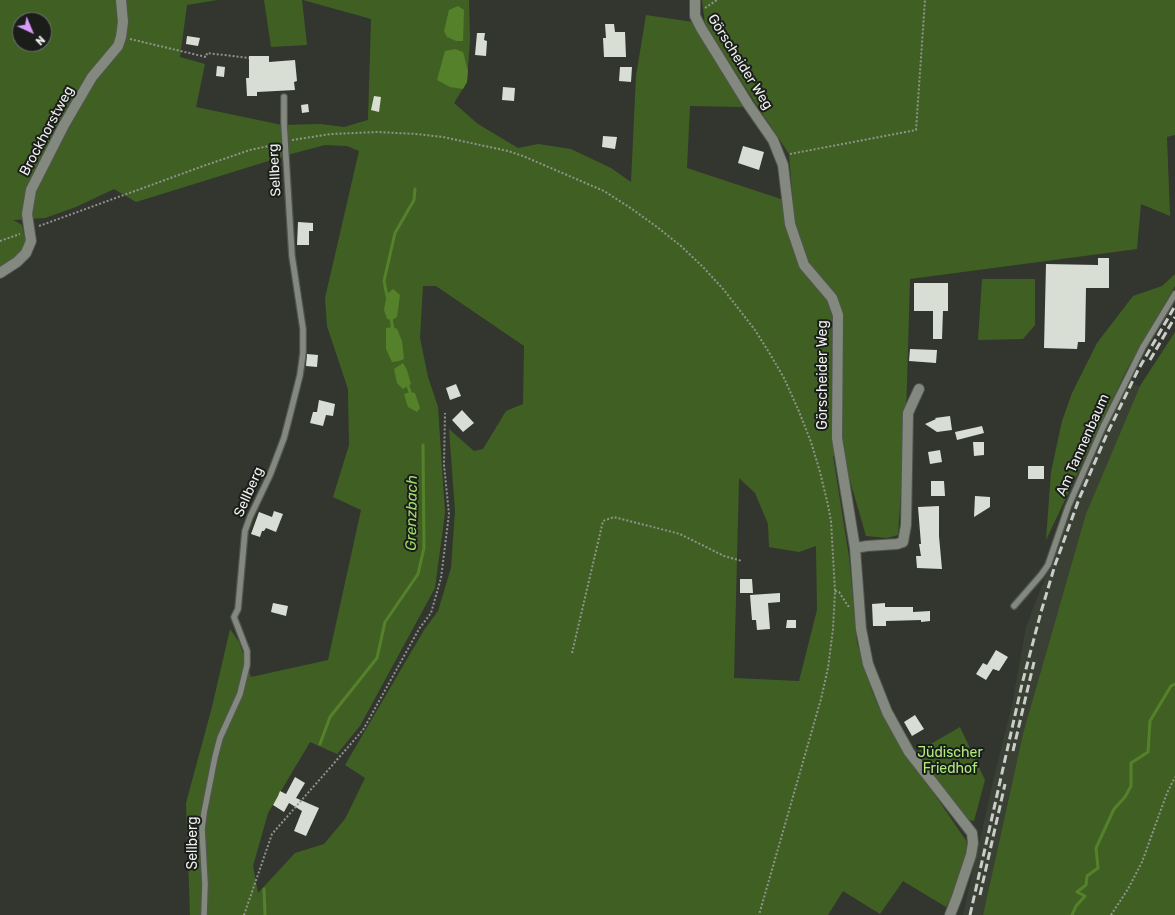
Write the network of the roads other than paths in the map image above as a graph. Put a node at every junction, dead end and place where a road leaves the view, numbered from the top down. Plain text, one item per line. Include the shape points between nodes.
1 (121, 0) edge
2 (695, 0) edge
3 (284, 98) dead end
4 (0, 273) edge
5 (1175, 294) edge
6 (919, 389) dead end
7 (855, 548) junction
8 (1014, 606) dead end
9 (204, 915) edge
10 (950, 915) edge

1 - 4 street, Brockhorstweg via 122,22 118,46 92,77 31,190 27,214 31,241 26,253
2 - 7 street, Görscheider Weg via 695,16 701,28 773,140 783,165 790,224 804,265 832,298 838,315 838,438
3 - 9 lane, Sellberg, bridge via 292,256 303,330 303,353 286,432 274,467 245,531 238,609 234,617 247,651 247,665 240,694 220,738 204,813
5 - 8 lane, Am Tannenbaum via 1143,346 1103,427 1068,507 1048,565
6 - 7 street via 908,413 906,525 903,542
7 - 10 street, Görscheider Weg via 861,629 868,664 887,712 909,752 972,833 971,855

